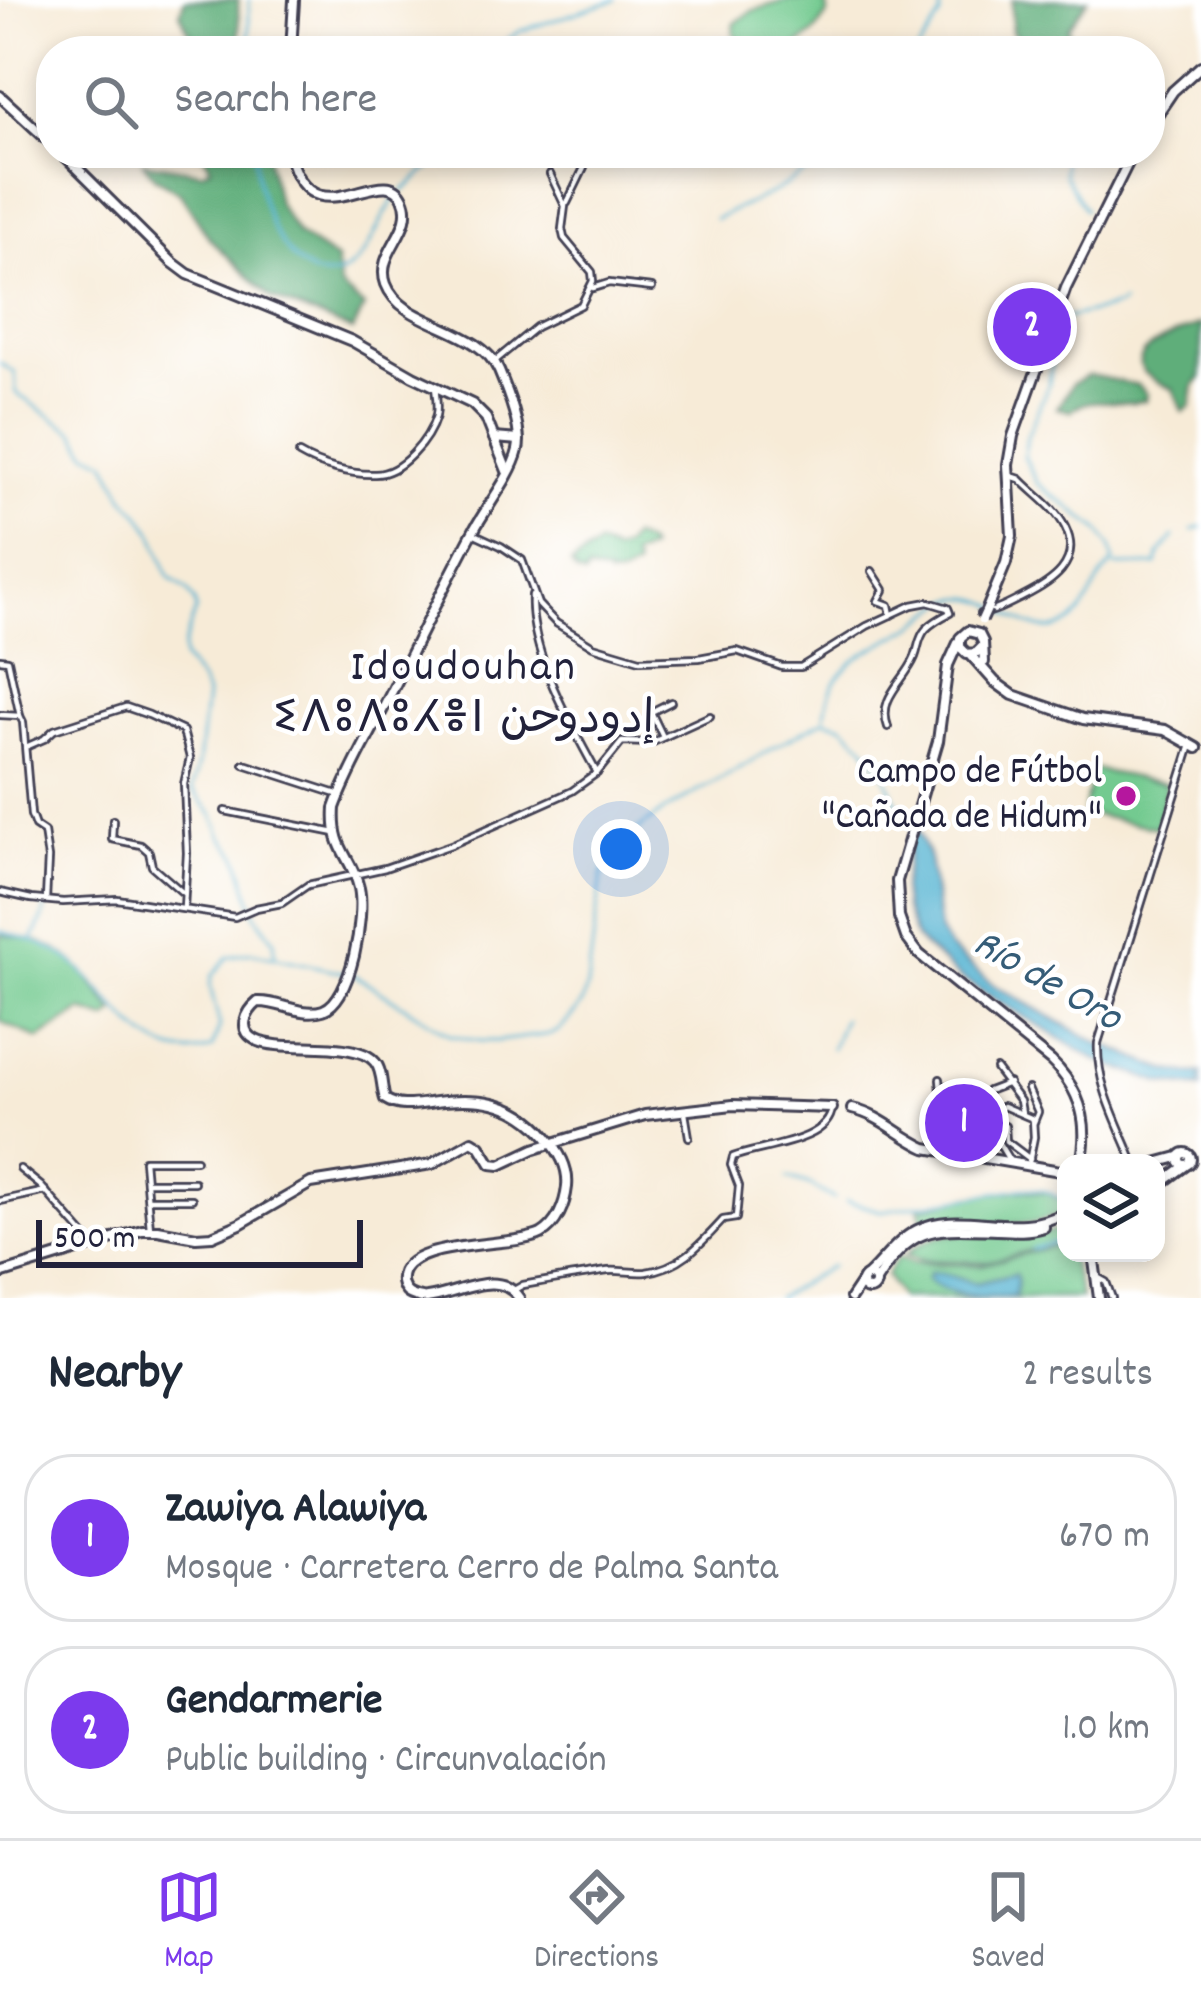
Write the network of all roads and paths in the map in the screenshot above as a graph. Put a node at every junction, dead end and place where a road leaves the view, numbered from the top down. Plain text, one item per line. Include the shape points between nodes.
1 (294, 0) edge
2 (292, 36) edge
3 (1201, 66) edge
4 (0, 96) edge
5 (1165, 103) edge
6 (36, 129) edge
7 (77, 168) edge
8 (295, 168) edge
9 (584, 168) edge
10 (1126, 168) edge
11 (550, 175) dead end
12 (565, 206) junction
13 (652, 288) dead end
14 (589, 291) junction
15 (495, 362) junction
16 (435, 387) junction
17 (494, 438) junction
18 (519, 440) junction
19 (299, 454) dead end
20 (508, 472) junction
21 (1009, 475) junction
22 (472, 533) junction
23 (872, 571) dead end
24 (533, 592) junction
25 (891, 615) junction
26 (986, 615) junction
27 (970, 631) junction
28 (959, 641) junction
29 (982, 643) junction
30 (969, 654) junction
31 (0, 659) edge
32 (986, 670) junction
33 (947, 676) junction
34 (671, 702) dead end
35 (0, 715) edge
36 (20, 716) junction
37 (710, 716) dead end
38 (888, 727) dead end
39 (663, 737) junction
40 (28, 746) junction
41 (1199, 746) edge
42 (244, 764) dead end
43 (597, 773) junction
44 (340, 795) junction
45 (225, 812) dead end
46 (113, 820) dead end
47 (335, 833) junction
48 (355, 876) junction
49 (0, 892) edge
50 (184, 893) junction
51 (46, 900) junction
52 (184, 908) junction
53 (996, 1069) dead end
54 (940, 1079) dead end
55 (1009, 1083) junction
56 (957, 1087) dead end
57 (1028, 1089) dead end
58 (988, 1091) dead end
59 (943, 1097) junction
60 (832, 1108) joint
61 (852, 1108) dead end
62 (685, 1110) junction
63 (982, 1113) junction
64 (1022, 1113) junction
65 (945, 1120) junction
66 (1034, 1122) junction
67 (1005, 1126) dead end
68 (992, 1132) dead end
69 (689, 1137) dead end
70 (552, 1143) junction
71 (950, 1153) junction
72 (1083, 1154) edge
73 (1131, 1154) edge
74 (1201, 1155) edge
75 (979, 1158) junction
76 (196, 1160) dead end
77 (1183, 1160) junction
78 (1165, 1162) edge
79 (1011, 1163) junction
80 (1029, 1163) junction
81 (20, 1169) dead end
82 (1057, 1171) edge
83 (1165, 1181) edge
84 (146, 1182) junction
85 (194, 1182) dead end
86 (46, 1192) junction
87 (148, 1199) junction
88 (192, 1199) dead end
89 (0, 1201) edge
90 (1057, 1219) edge
91 (150, 1229) junction
92 (93, 1245) junction
93 (1095, 1262) edge
94 (0, 1274) edge
95 (1097, 1276) junction
96 (517, 1294) edge
97 (424, 1298) edge
98 (854, 1298) edge
99 (1099, 1298) edge
100 (1112, 1298) edge

1 - 2 street
3 - 5 street
4 - 6 street
7 - 16 street via 180,268 352,340
8 - 15 street via 301,182 327,197 381,184 399,192 404,222 383,268 391,293
9 - 12 street
10 - 21 street via 1066,288 1013,436
11 - 12 street
12 - 14 street via 562,233 592,272
13 - 14 street via 602,284
14 - 15 street via 581,305 541,324
15 - 18 street
16 - 17 street via 476,407
16 - 19 street via 426,436 379,475
17 - 18 street
17 - 20 street
18 - 20 street
20 - 22 street
21 - 26 street via 1012,536
21 - 26 street via 1053,511 1070,547 1055,578
22 - 24 street via 522,560
22 - 44 street
23 - 25 street via 884,590 878,601
24 - 25 street via 545,614 586,643 647,660 737,651 801,668
24 - 43 street via 555,696
25 - 38 street via 920,603 950,613 926,628 886,701
26 - 27 street
26 - 29 street
27 - 28 street
27 - 29 street
28 - 30 street
28 - 33 street
29 - 30 street
29 - 32 street
30 - 32 street
30 - 33 street
31 - 36 street via 8,660
32 - 41 street via 1006,692 1042,706 1159,729
33 - 72 street via 896,904 906,937 925,960 1064,1074 1086,1125
34 - 39 street via 651,712
35 - 36 street
36 - 40 street
37 - 39 street
39 - 43 street via 622,742
40 - 50 street via 126,707 182,731 190,758
40 - 51 street via 31,815 48,857
41 - 73 street via 1098,1043 1106,1091
42 - 44 street
43 - 48 street via 451,845
44 - 47 street
45 - 47 street
46 - 50 street via 112,839 140,845
47 - 48 street
48 - 52 street via 308,885 230,919
48 - 70 street via 361,922 338,1000 310,1012 258,1002 245,1030 260,1042 370,1058 394,1104 468,1098 505,1105
49 - 51 street
50 - 52 street
51 - 52 street
53 - 55 street
54 - 59 street
55 - 58 street
55 - 64 street
56 - 59 street
57 - 66 street
59 - 65 street
60 - 62 street
60 - 96 street via 827,1123 803,1139 734,1156 736,1218 722,1220 685,1257 664,1268 523,1285
61 - 71 street
62 - 69 street
62 - 70 street
63 - 64 street via 1003,1106
63 - 65 street via 977,1103
63 - 75 street via 973,1130
64 - 66 street
65 - 71 street
66 - 80 street
67 - 80 street via 1006,1141
68 - 79 street
70 - 91 street via 495,1165 472,1141 432,1164 311,1183 212,1236
70 - 97 street via 568,1179 552,1225 516,1241 413,1259 403,1284
71 - 75 street
74 - 77 street
75 - 79 street
76 - 84 street via 146,1160
77 - 78 street
77 - 83 street
79 - 80 street
80 - 82 street
81 - 86 street
84 - 85 street
84 - 87 street
86 - 89 street
86 - 92 street
87 - 88 street
87 - 91 street
90 - 98 street via 1024,1231 918,1235
91 - 92 street
92 - 94 street
93 - 95 street
95 - 99 street
95 - 100 street
96 - 97 street via 492,1283

